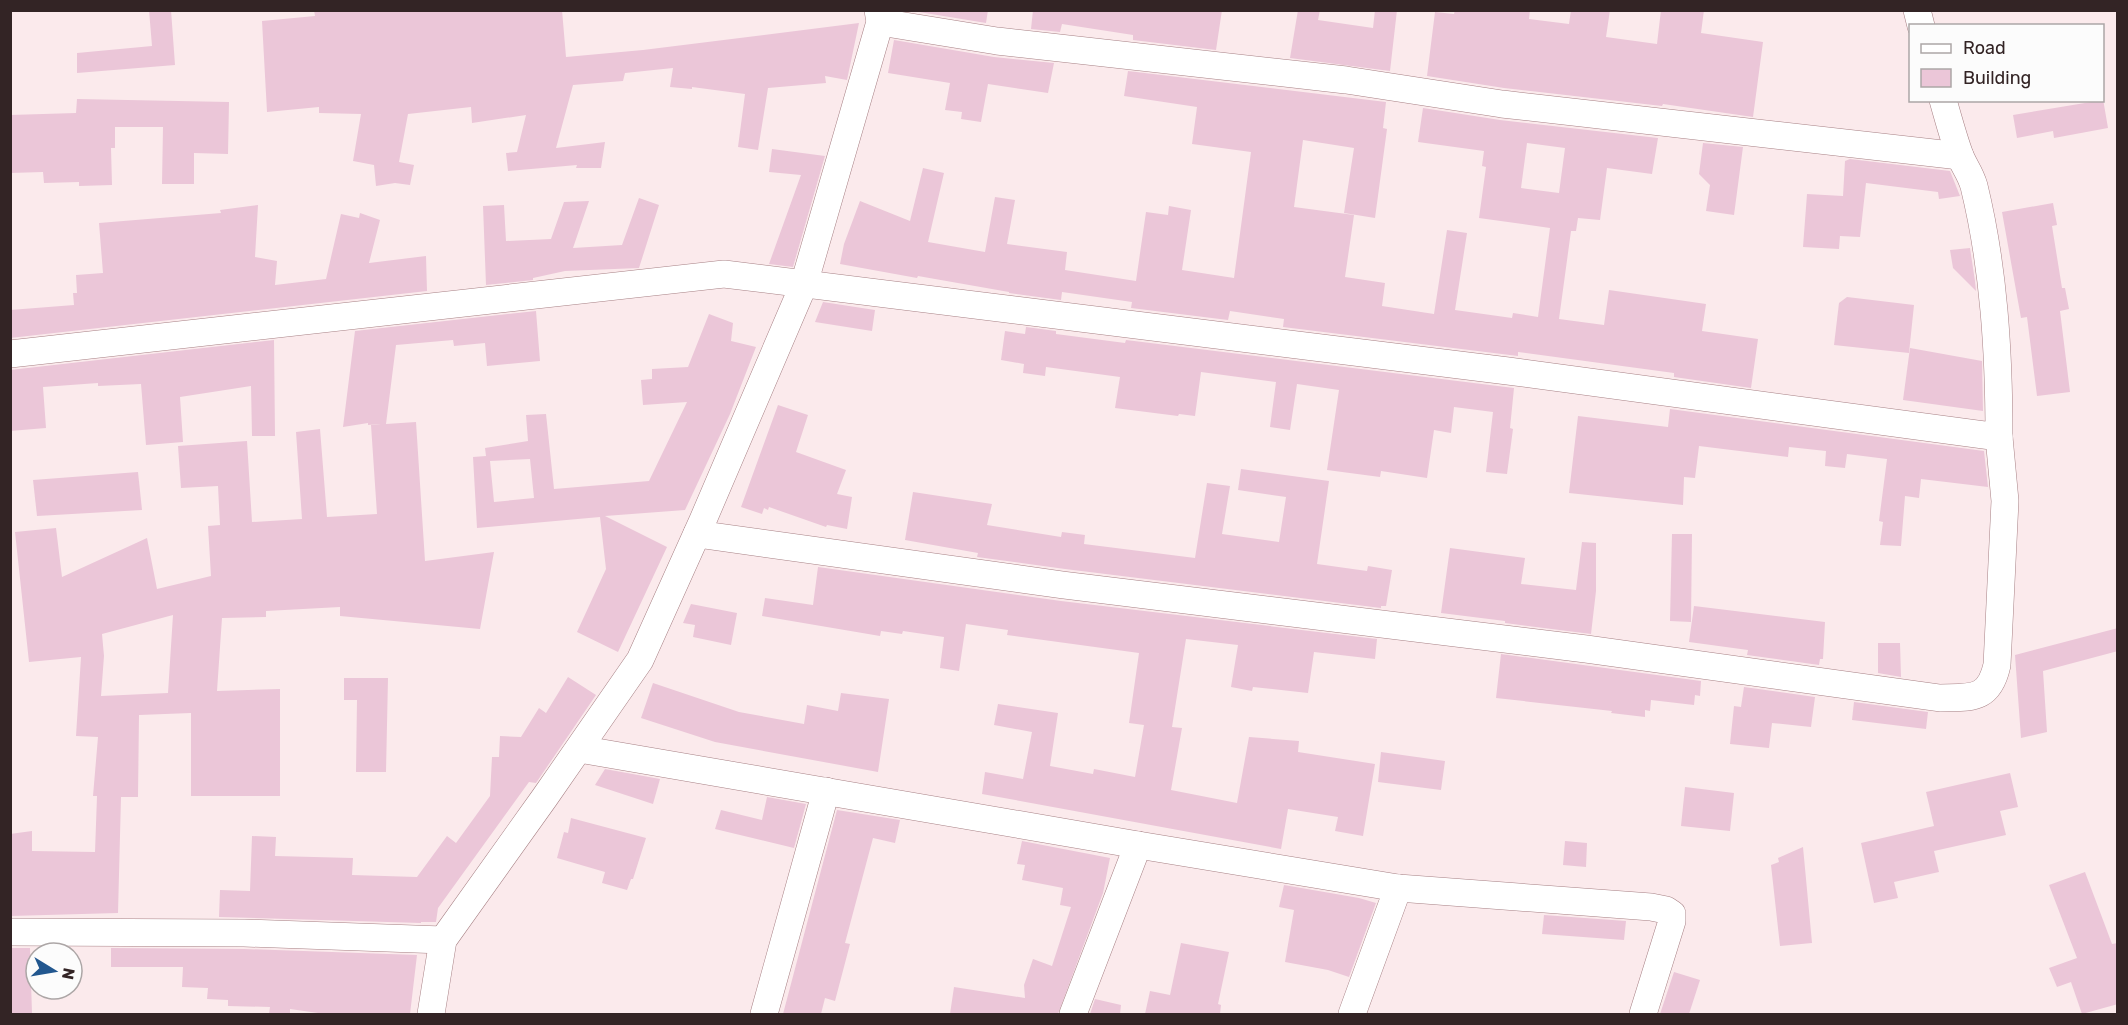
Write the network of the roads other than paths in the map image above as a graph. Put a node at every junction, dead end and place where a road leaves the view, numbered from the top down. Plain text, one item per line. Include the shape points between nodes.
1 (879, 16) edge
2 (1944, 102) edge
3 (1959, 156) junction
4 (804, 284) junction
5 (10, 354) edge
6 (1999, 437) junction
7 (697, 534) junction
8 (579, 748) junction
9 (826, 791) junction
10 (1138, 845) junction
11 (1398, 888) junction
12 (10, 932) edge
13 (443, 940) junction
14 (431, 1014) edge
15 (764, 1014) edge
16 (1073, 1014) edge
17 (1352, 1014) edge
18 (1643, 1014) edge

1 - 3 street via 997,41
1 - 4 street
2 - 3 street
3 - 6 street via 1974,187 1992,287 2000,365
4 - 5 street via 724,274
4 - 6 street via 1508,371
4 - 7 street
6 - 7 street via 2005,501 1997,665 1993,682 1986,690 1969,697 1940,698
7 - 8 street via 640,660
8 - 9 street
8 - 13 street
9 - 10 street
9 - 15 street
10 - 11 street
10 - 16 street
11 - 17 street
11 - 18 street via 1666,910 1672,914 1672,921
12 - 13 street via 244,933
13 - 14 street

